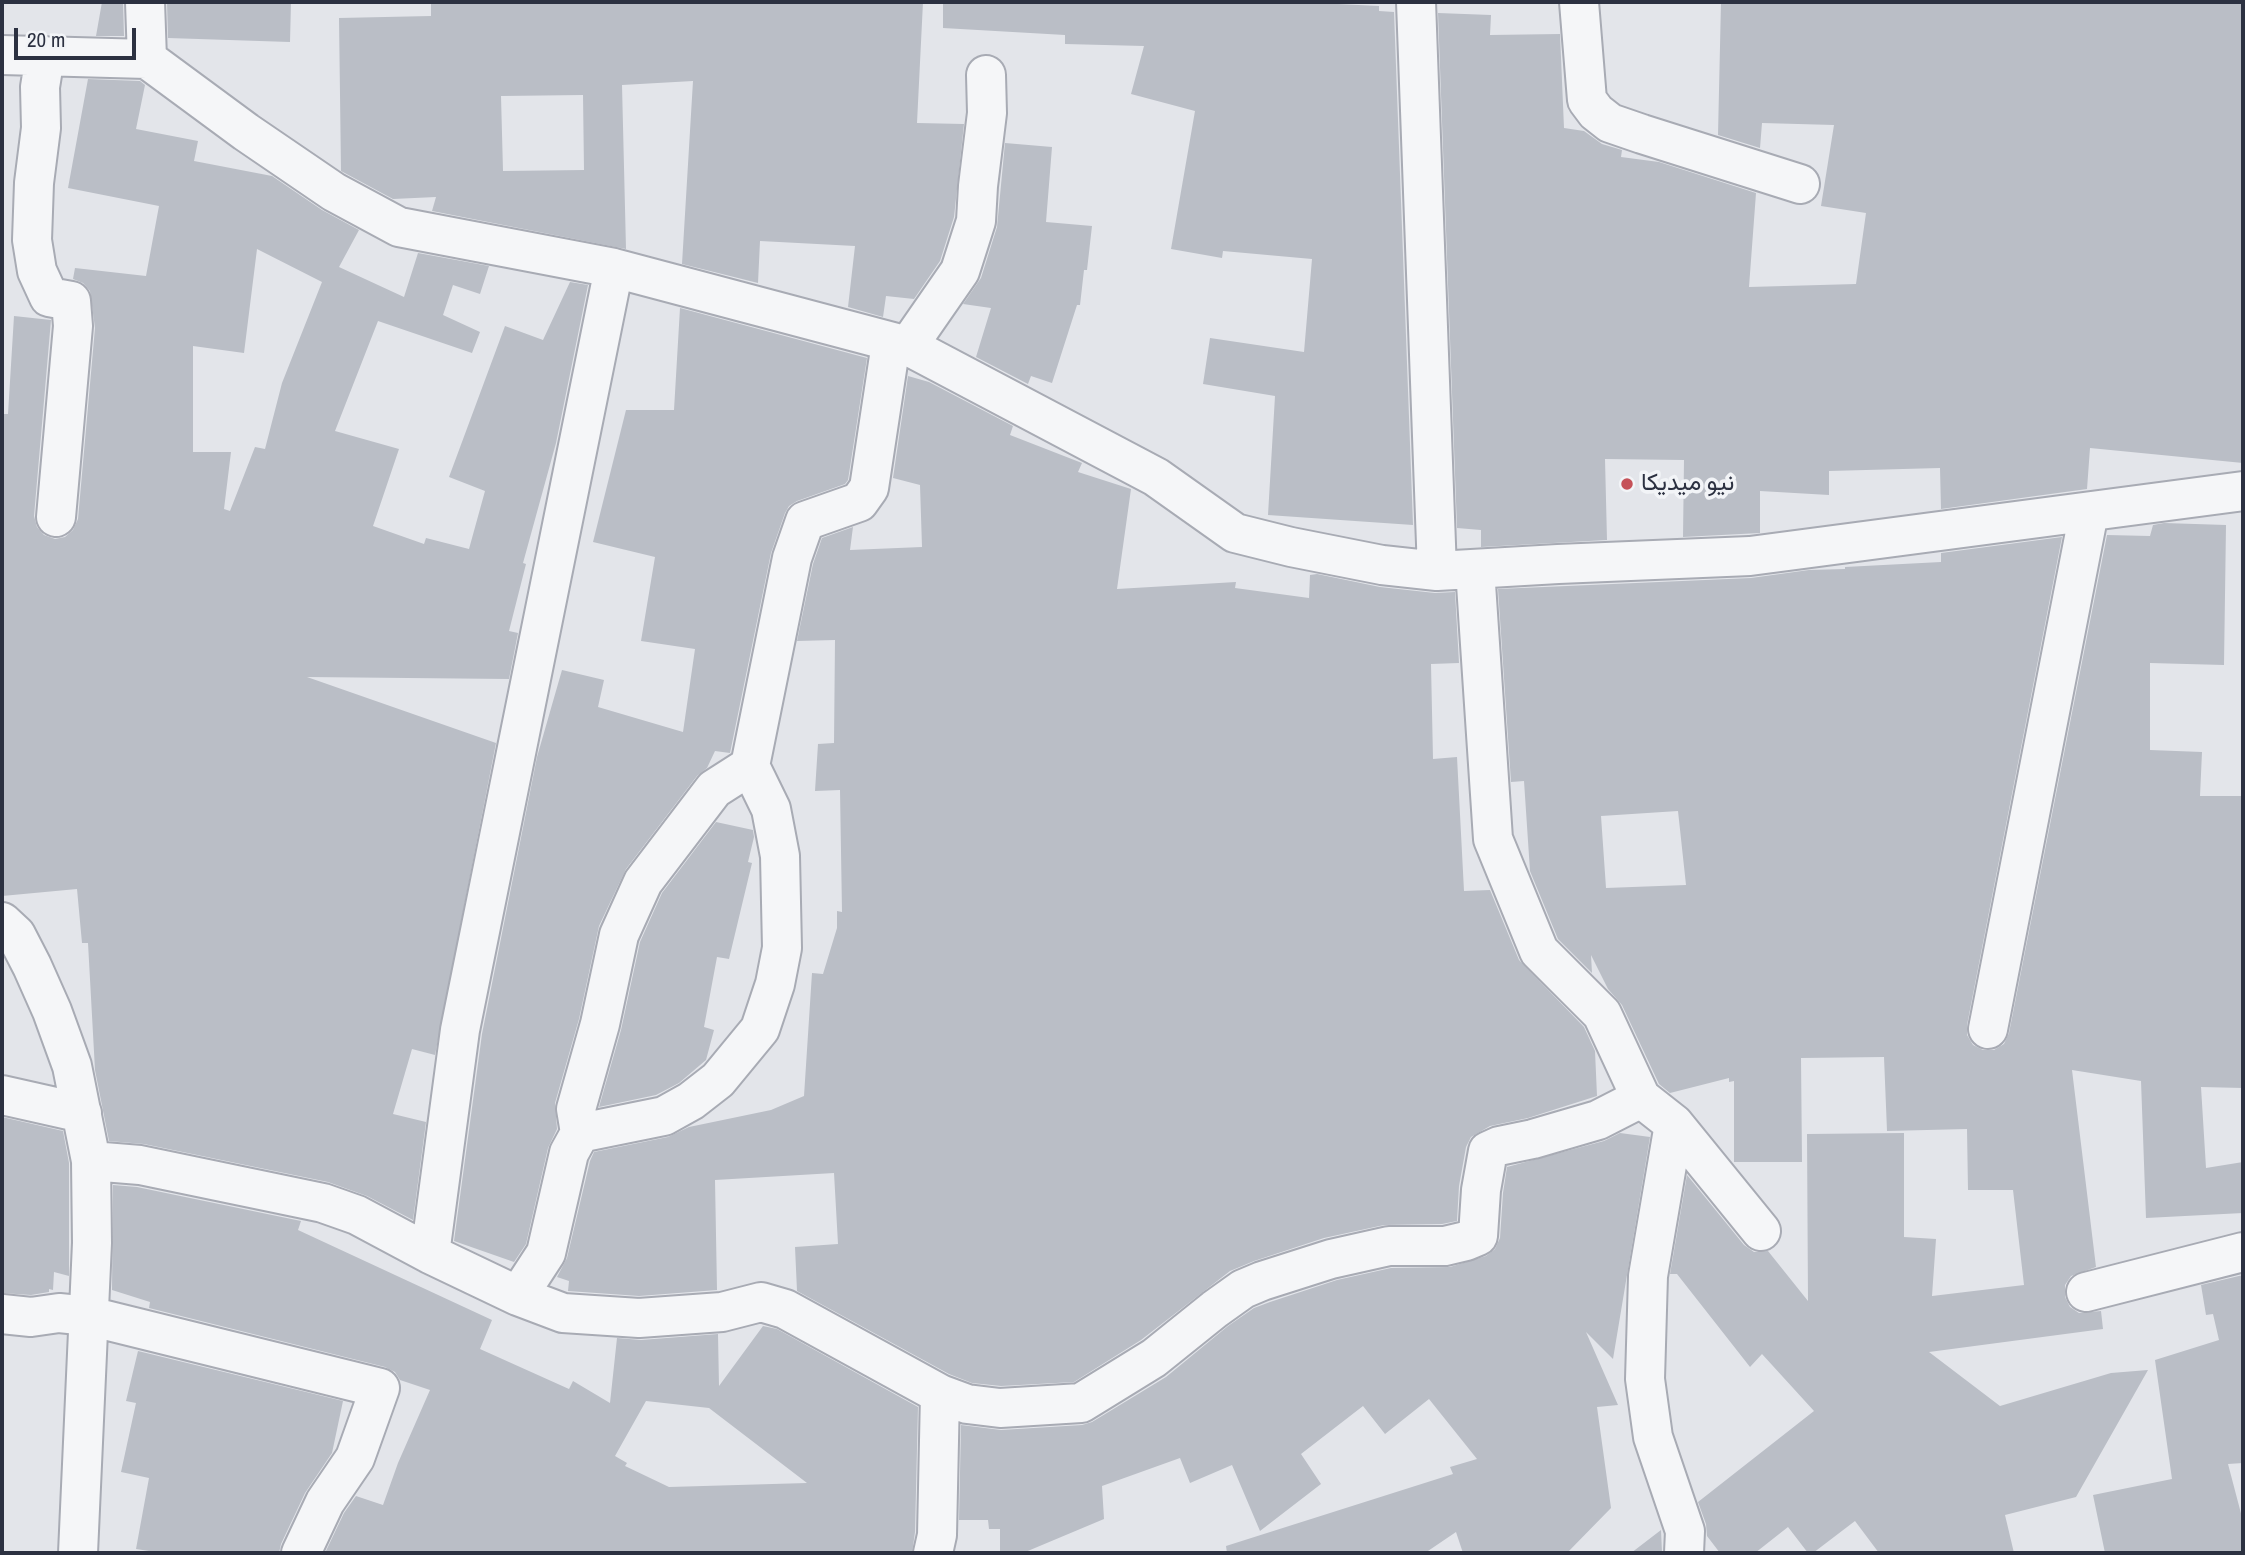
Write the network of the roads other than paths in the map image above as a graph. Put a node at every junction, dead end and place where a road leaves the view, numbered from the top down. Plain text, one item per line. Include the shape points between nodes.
1 (145, 2) edge
2 (1416, 2) edge
3 (1579, 2) edge
4 (2, 55) edge
5 (45, 56) junction
6 (147, 59) junction
7 (986, 75) dead end
8 (1800, 184) dead end
9 (614, 268) junction
10 (900, 344) junction
11 (2243, 491) edge
12 (2089, 512) junction
13 (56, 517) dead end
14 (1475, 569) junction
15 (1437, 571) junction
16 (750, 766) junction
17 (2, 922) edge
18 (1988, 1029) dead end
19 (2, 1095) edge
20 (1640, 1098) junction
21 (82, 1113) junction
22 (1674, 1124) junction
23 (580, 1133) junction
24 (92, 1161) junction
25 (1761, 1230) dead end
26 (2243, 1252) edge
27 (430, 1254) junction
28 (2086, 1292) dead end
29 (518, 1296) junction
30 (2, 1314) edge
31 (89, 1316) junction
32 (940, 1394) junction
33 (78, 1553) edge
34 (301, 1553) edge
35 (933, 1553) edge
36 (1684, 1553) edge

1 - 6 street
2 - 15 street
3 - 8 street via 1587,100 1596,112 1621,127
4 - 5 street
5 - 6 street
5 - 13 street via 32,240 37,271 49,297 71,301 73,326
6 - 9 street via 334,192 399,227
7 - 10 street via 987,113 976,221 960,271
9 - 10 street
9 - 27 street via 460,1030
10 - 15 street via 1156,477 1235,533 1369,562
10 - 16 street via 869,488 859,502 805,521 792,558
11 - 12 street
12 - 14 street via 1750,556
12 - 18 street
14 - 15 street
14 - 20 street via 1493,839 1539,951 1602,1014
16 - 23 street via 713,789 643,883 619,935 576,1109
16 - 23 street via 771,809 780,856 782,948 760,1029 718,1080 691,1101 664,1116
17 - 21 street via 16,935 52,1011 72,1066
19 - 21 street
20 - 22 street
20 - 32 street via 1598,1120 1488,1151 1478,1236 1445,1245 1389,1246 1262,1281 1243,1289 1154,1358 1081,1403 1000,1408 967,1405
21 - 24 street
22 - 25 street
22 - 36 street via 1648,1276 1645,1379 1653,1437 1685,1531
23 - 29 street via 569,1153 546,1253
24 - 27 street via 141,1165 323,1203 357,1215
24 - 31 street
26 - 28 street
27 - 29 street
29 - 32 street via 563,1312 639,1318 722,1312 761,1302 785,1309
30 - 31 street
31 - 33 street
31 - 34 street via 380,1388 355,1458
32 - 35 street

